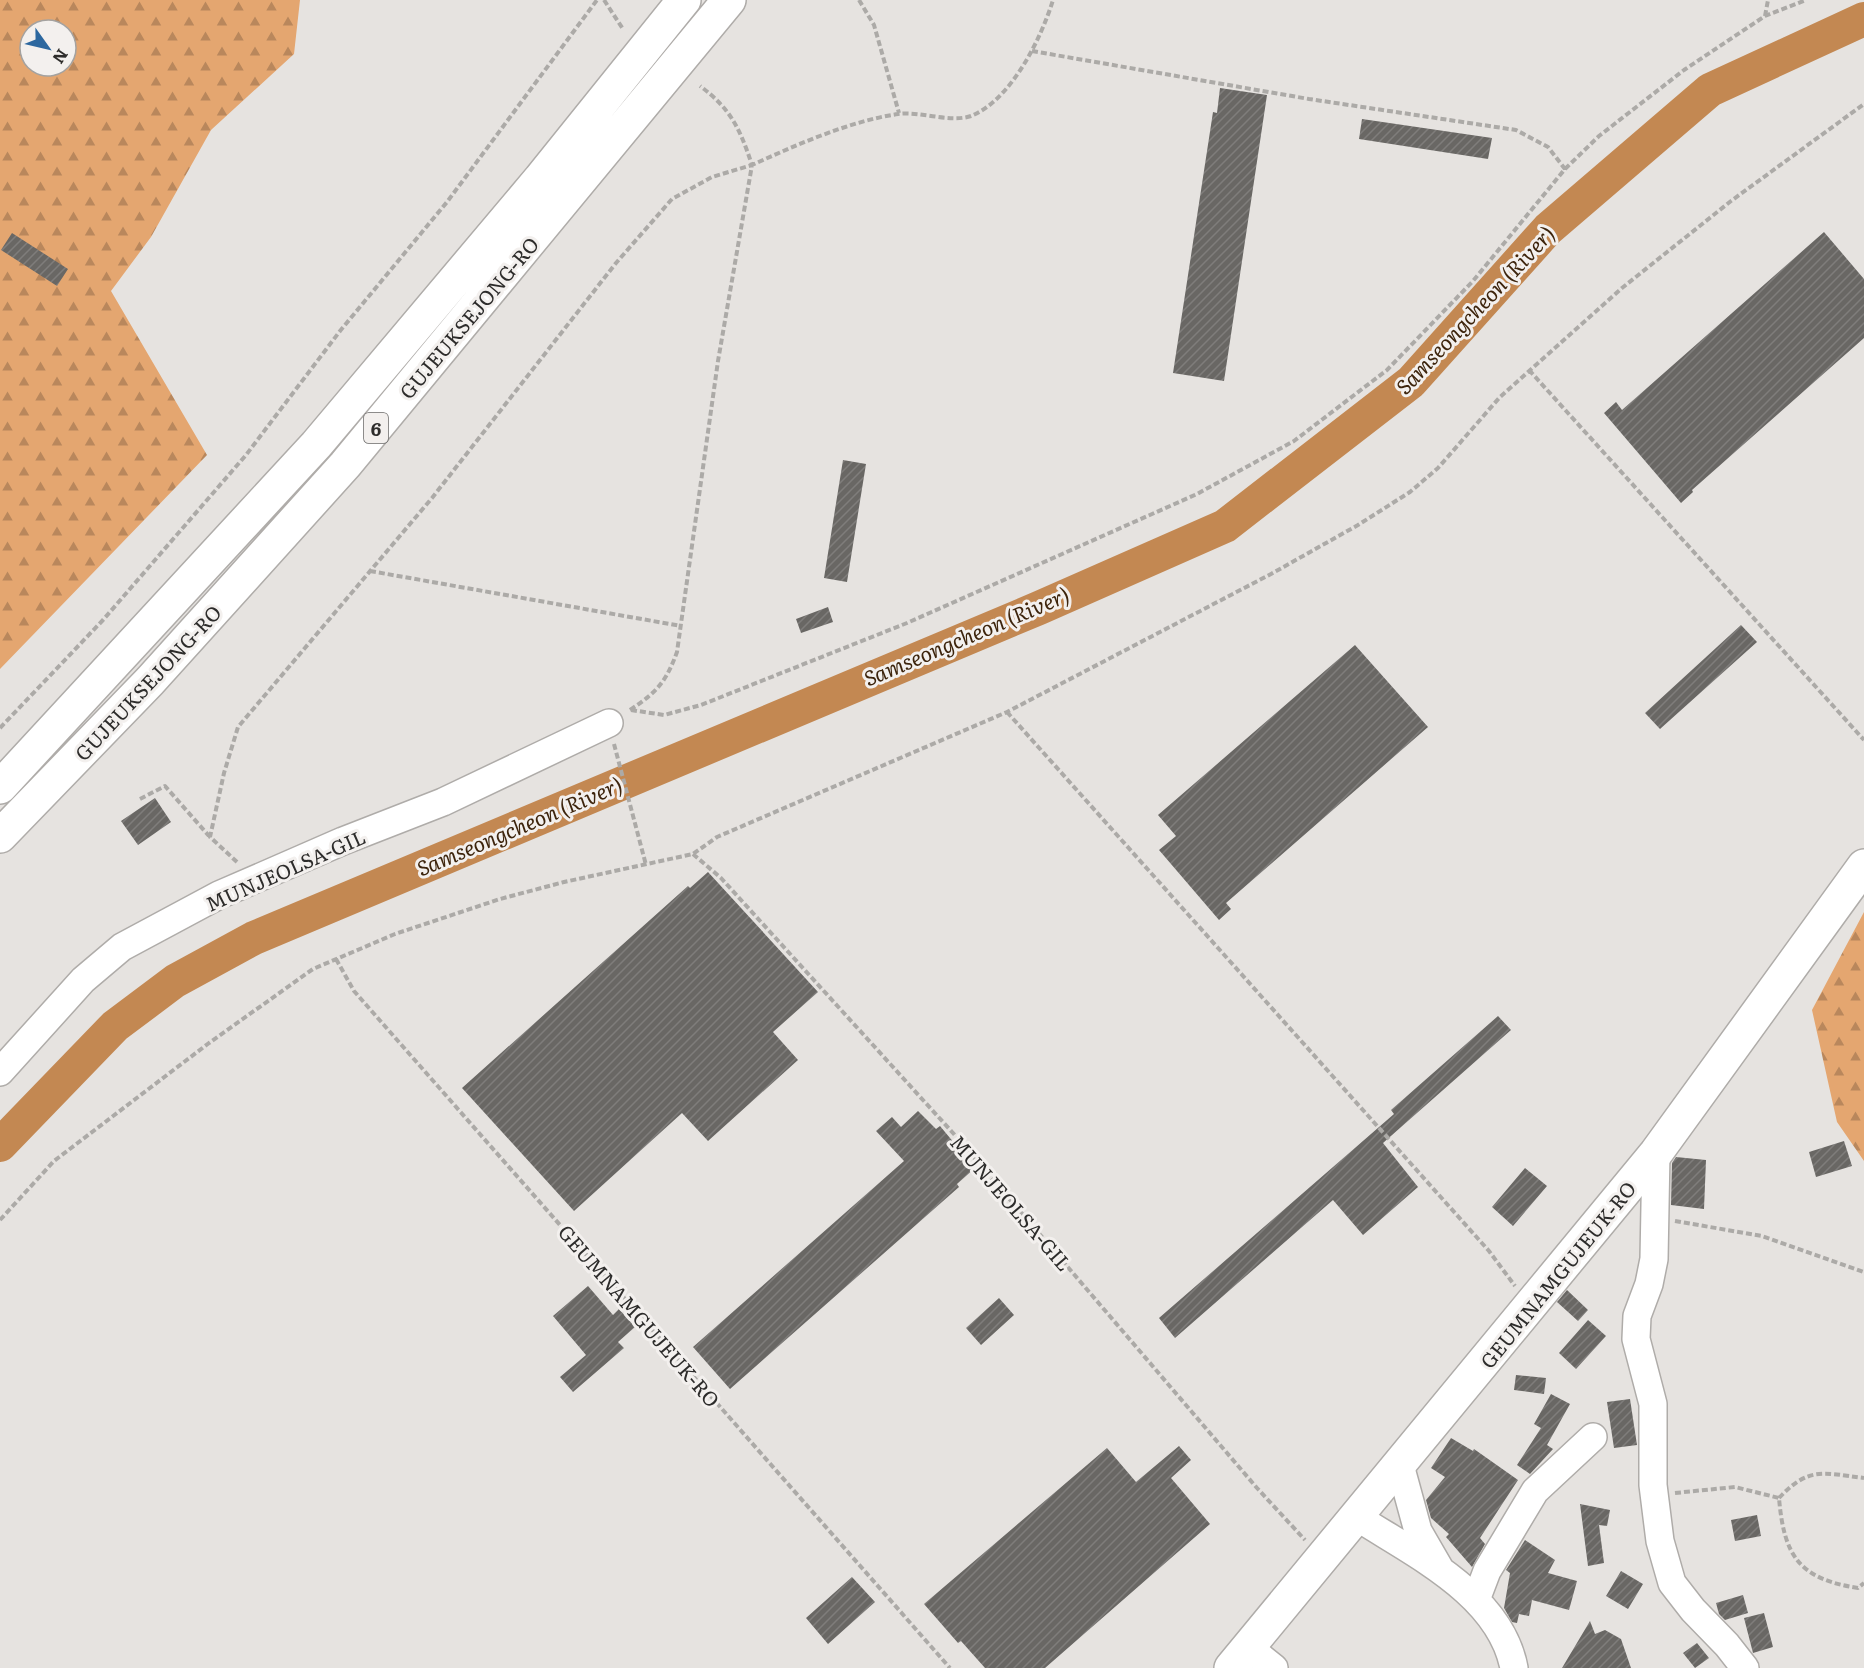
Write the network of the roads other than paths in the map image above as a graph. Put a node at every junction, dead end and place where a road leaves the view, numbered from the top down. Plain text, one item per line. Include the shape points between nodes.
1 (684, 0) edge
2 (729, 0) edge
3 (618, 724) road end
4 (0, 787) edge
5 (0, 836) edge
6 (1864, 866) edge
7 (0, 1072) edge
8 (1656, 1153) junction
9 (1593, 1437) dead end
10 (1400, 1465) junction
11 (1357, 1517) junction
12 (1442, 1573) junction
13 (1476, 1600) junction
14 (1240, 1658) edge
15 (1274, 1668) edge
16 (1514, 1668) edge
17 (1745, 1668) edge

1 - 4 main road, GUJEUKSEJONG-RO / 6 via 540,179 316,445
2 - 5 main road, GUJEUKSEJONG-RO / 6 via 345,465 150,681
3 - 7 street, MUNJEOLSA-GIL via 219,895 122,947 83,980
6 - 8 main road, GEUMNAMGUJEUK-RO
8 - 10 main road, GEUMNAMGUJEUK-RO
8 - 17 street via 1654,1259 1637,1316 1636,1339 1653,1404 1654,1499 1660,1541 1672,1583
9 - 13 street via 1535,1491 1487,1571
10 - 11 main road, GEUMNAMGUJEUK-RO
10 - 12 street via 1418,1531
11 - 12 street
11 - 14 main road, GEUMNAMGUJEUK-RO
12 - 13 street
13 - 16 street via 1503,1637
14 - 15 street

